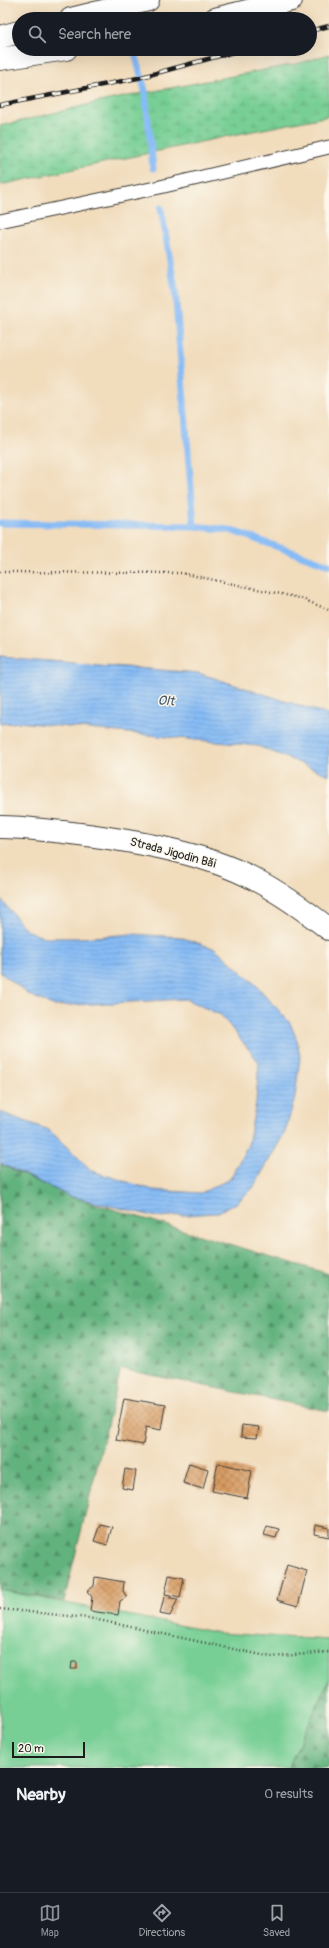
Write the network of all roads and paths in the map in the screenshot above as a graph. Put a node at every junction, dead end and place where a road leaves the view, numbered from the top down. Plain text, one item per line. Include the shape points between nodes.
1 (148, 0) edge
2 (291, 0) edge
3 (99, 12) edge
4 (243, 12) edge
5 (12, 33) edge
6 (0, 36) edge
7 (20, 56) edge
8 (0, 59) edge
9 (329, 147) edge
10 (0, 221) edge
11 (0, 572) edge
12 (329, 610) edge
13 (0, 827) edge
14 (329, 929) edge
15 (0, 1609) edge
16 (329, 1652) edge

1 - 3 main road
2 - 4 main road
5 - 6 main road
7 - 8 main road
9 - 10 lane
11 - 12 path via 181,573 300,598
13 - 14 main road, Strada Jigodin Băi via 106,837 170,850 214,863 255,880 303,909
15 - 16 path via 89,1618 271,1657

